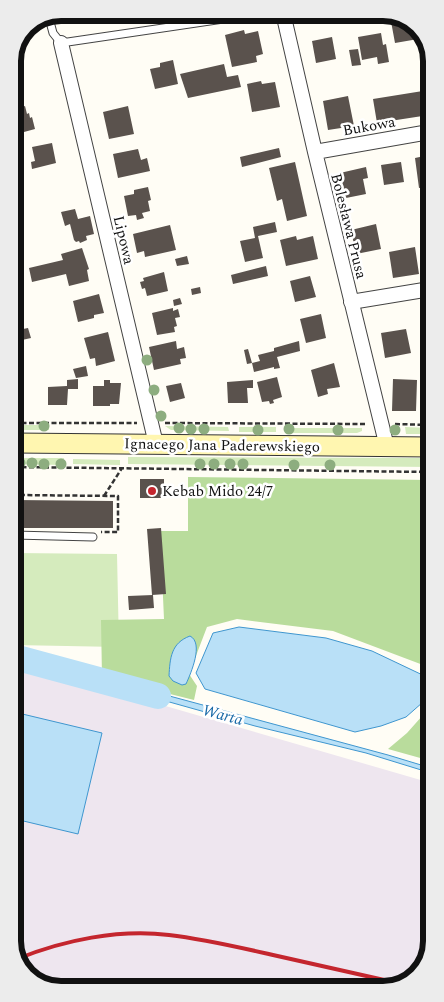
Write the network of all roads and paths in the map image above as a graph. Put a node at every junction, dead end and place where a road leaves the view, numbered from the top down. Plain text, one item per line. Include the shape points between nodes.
1 (211, 21) edge
2 (285, 21) edge
3 (50, 23) edge
4 (61, 43) junction
5 (423, 133) edge
6 (315, 152) junction
7 (423, 290) edge
8 (351, 302) junction
9 (275, 423) dead end
10 (381, 424) junction
11 (423, 424) edge
12 (21, 442) edge
13 (156, 444) junction
14 (387, 447) junction
15 (423, 447) edge
16 (21, 467) edge
17 (122, 468) junction
18 (423, 472) edge
19 (21, 495) edge
20 (104, 496) junction
21 (118, 496) dead end
22 (21, 535) edge
23 (92, 536) dead end

1 - 4 lane
2 - 6 street, Bolesława Prusa
3 - 4 lane
4 - 13 street, Lipowa
5 - 6 street, Bukowa
6 - 8 street, Bolesława Prusa
7 - 8 street
8 - 10 street, Bolesława Prusa
9 - 10 path
10 - 11 path
10 - 14 street, Bolesława Prusa
12 - 13 main road, Ignacego Jana Paderewskiego
13 - 14 main road, Ignacego Jana Paderewskiego
14 - 15 main road, Ignacego Jana Paderewskiego
16 - 17 path
17 - 18 path
17 - 20 path
19 - 20 path
20 - 21 path
22 - 23 lane

